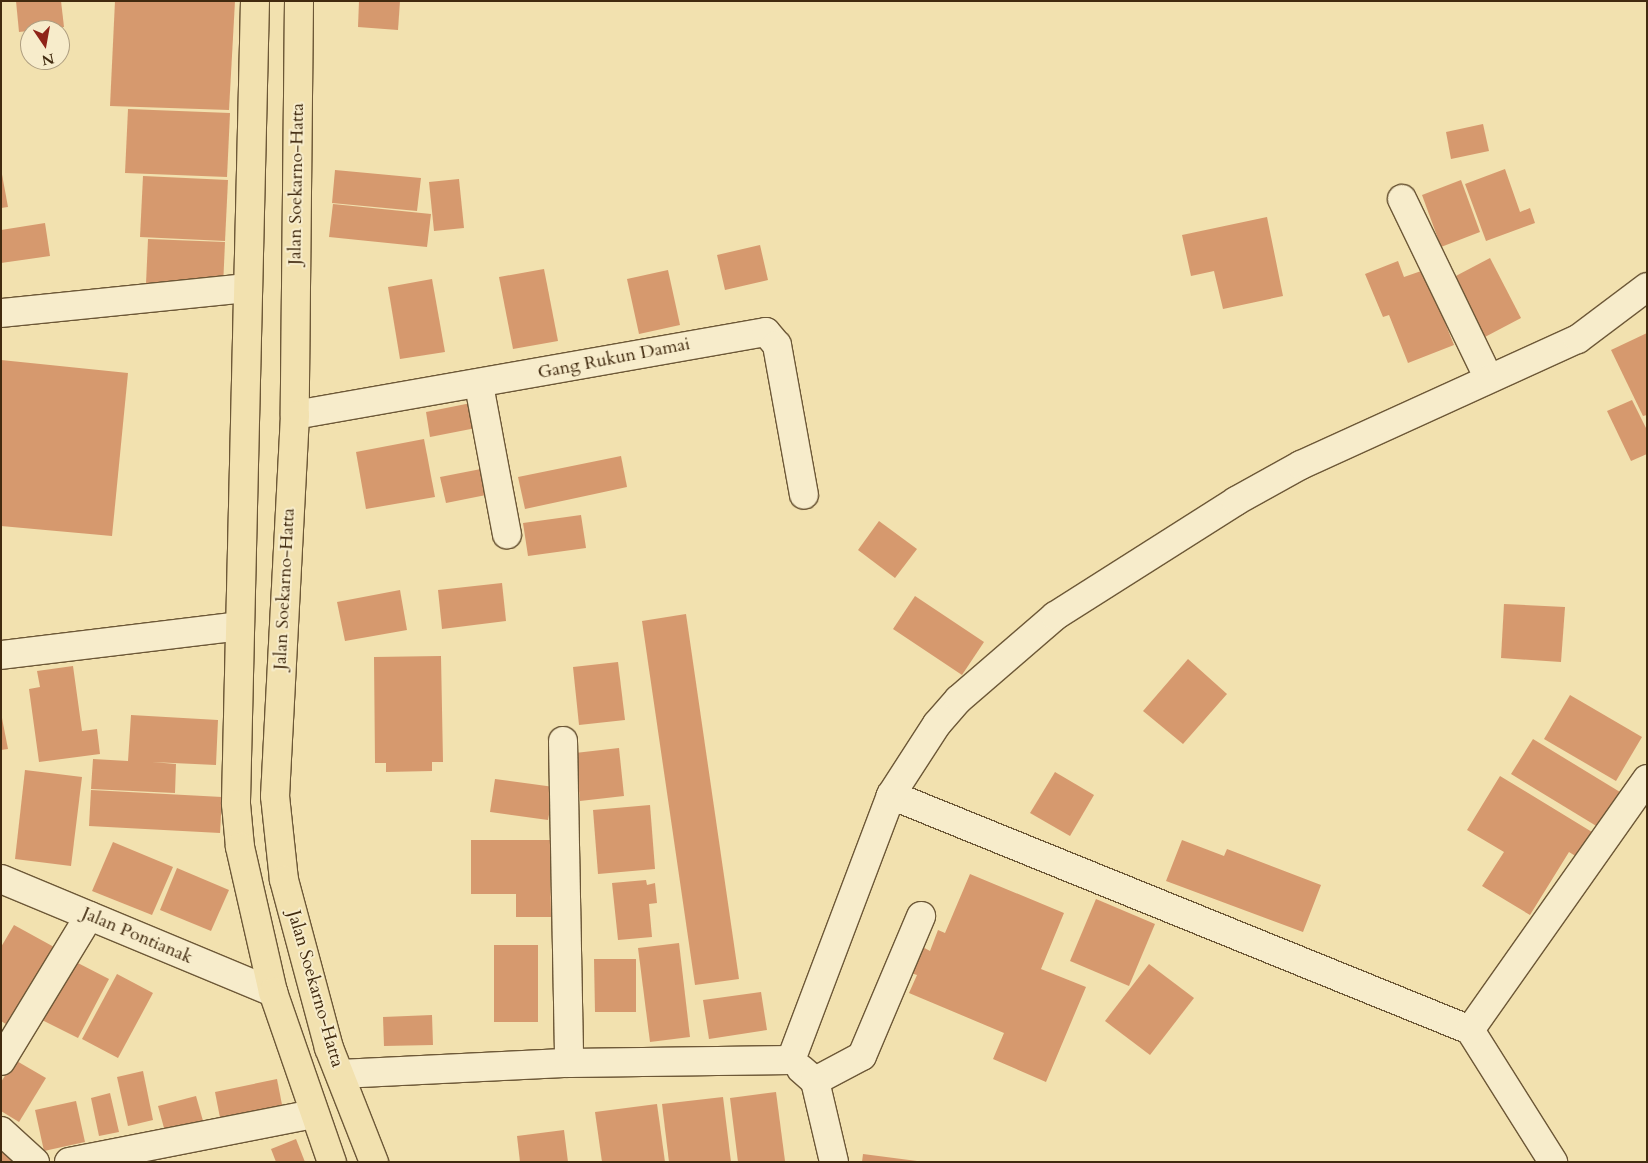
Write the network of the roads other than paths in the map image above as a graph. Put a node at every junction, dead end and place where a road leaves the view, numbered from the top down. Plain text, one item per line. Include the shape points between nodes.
1 (255, 1) edge
2 (299, 1) edge
3 (1402, 199) dead end
4 (1647, 287) edge
5 (248, 288) junction
6 (1, 313) edge
7 (1488, 377) junction
8 (479, 385) junction
9 (294, 415) junction
10 (804, 495) dead end
11 (507, 534) dead end
12 (238, 626) junction
13 (1, 655) edge
14 (564, 741) dead end
15 (1647, 779) edge
16 (891, 795) junction
17 (1, 880) edge
18 (89, 916) junction
19 (922, 916) dead end
20 (273, 992) junction
21 (1470, 1030) junction
22 (329, 1048) junction
23 (294, 1055) junction
24 (791, 1060) junction
25 (1, 1062) edge
26 (569, 1062) junction
27 (340, 1074) junction
28 (815, 1081) junction
29 (313, 1114) junction
30 (1, 1131) edge
31 (35, 1162) edge
32 (69, 1162) edge
33 (332, 1162) edge
34 (374, 1162) edge
35 (834, 1162) edge
36 (1552, 1162) edge

1 - 5 main road
2 - 9 main road, Jalan Soekarno-Hatta
3 - 7 street
4 - 7 street via 1578,339
5 - 6 street
5 - 12 main road
7 - 16 street via 1301,465 1090,592 1024,641 937,724
8 - 9 street, Gang Rukun Damai
8 - 10 street, Gang Rukun Damai via 766,332 777,345
8 - 11 street
9 - 22 main road, Jalan Soekarno-Hatta via 275,796 284,880
12 - 13 street
12 - 20 main road via 236,785 240,847
14 - 26 street
15 - 21 street
16 - 21 street
16 - 24 street
17 - 18 street, Jalan Pontianak
18 - 20 street, Jalan Pontianak
18 - 25 street
19 - 28 street via 862,1056
20 - 23 main road
21 - 36 street
22 - 23 main road
22 - 27 main road, Jalan Soekarno-Hatta
23 - 29 main road
24 - 26 street
24 - 28 street
26 - 27 street
27 - 34 main road, Jalan Soekarno-Hatta
28 - 35 street
29 - 32 street
29 - 33 main road
30 - 31 street

